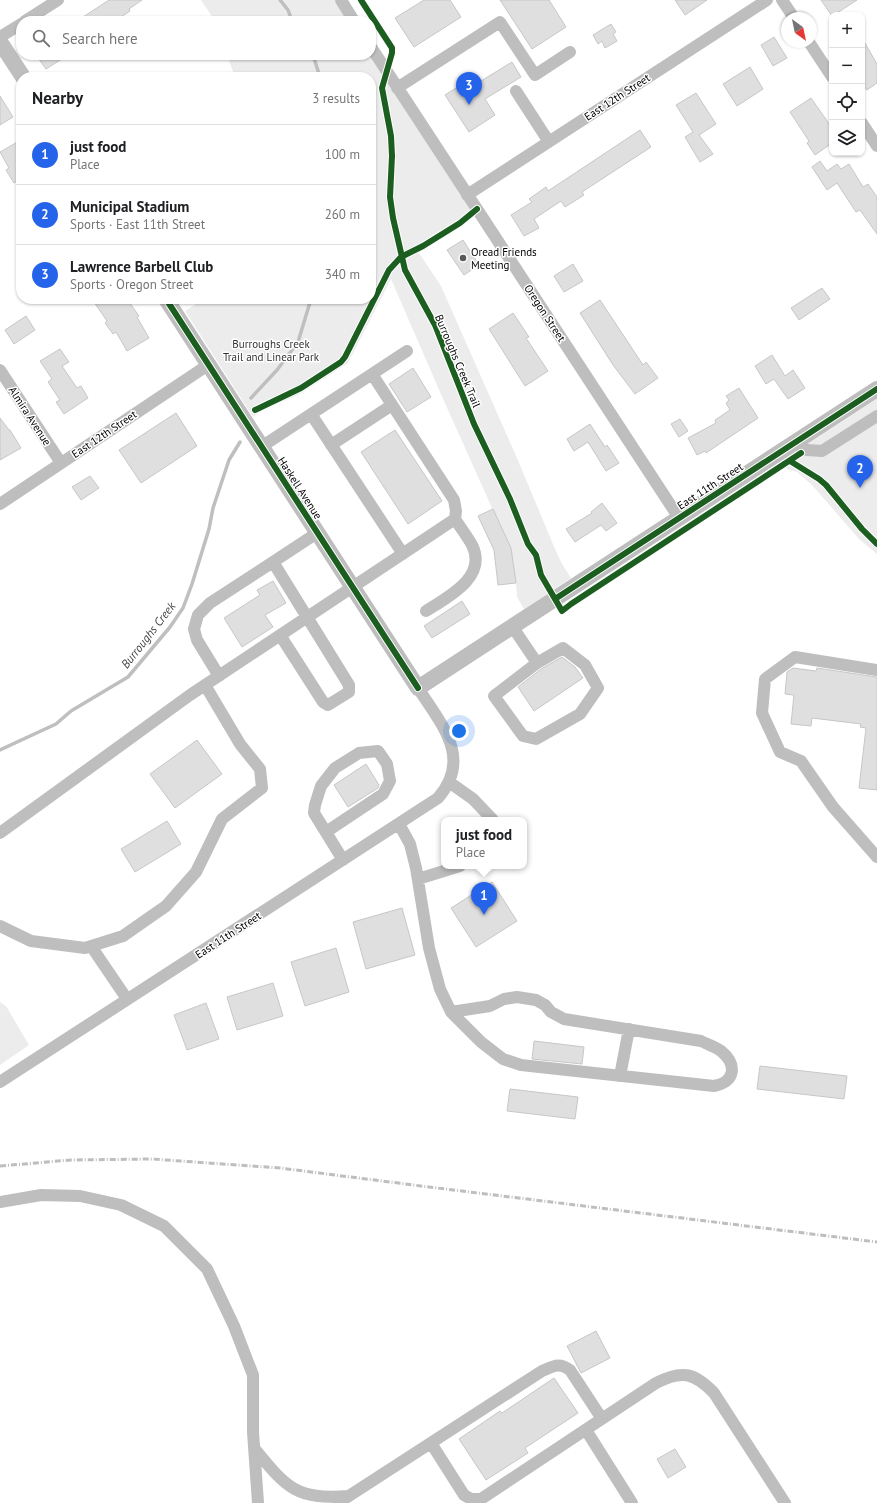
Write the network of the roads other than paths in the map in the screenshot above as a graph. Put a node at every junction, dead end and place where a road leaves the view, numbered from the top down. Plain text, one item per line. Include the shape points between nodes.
1 (58, 0) edge
2 (341, 0) edge
3 (767, 0) edge
4 (782, 0) edge
5 (790, 12) edge
6 (33, 16) edge
7 (351, 16) edge
8 (16, 27) edge
9 (0, 37) edge
10 (0, 42) edge
11 (813, 48) edge
12 (570, 52) dead end
13 (376, 55) edge
14 (20, 72) edge
15 (829, 72) edge
16 (397, 88) junction
17 (516, 91) dead end
18 (865, 128) edge
19 (549, 142) junction
20 (877, 146) edge
21 (467, 195) junction
22 (169, 304) edge
23 (407, 351) dead end
24 (208, 365) junction
25 (0, 370) edge
26 (372, 374) junction
27 (877, 389) edge
28 (392, 405) junction
29 (311, 414) junction
30 (877, 416) edge
31 (795, 443) junction
32 (331, 445) junction
33 (261, 447) junction
34 (61, 463) junction
35 (0, 504) edge
36 (679, 518) junction
37 (455, 519) junction
38 (317, 533) junction
39 (403, 554) junction
40 (273, 562) junction
41 (352, 587) junction
42 (426, 611) dead end
43 (307, 617) junction
44 (512, 626) junction
45 (280, 635) junction
46 (537, 663) junction
47 (877, 670) edge
48 (219, 676) junction
49 (204, 685) junction
50 (418, 688) junction
51 (449, 782) junction
52 (490, 817) edge
53 (399, 824) junction
54 (326, 832) junction
55 (0, 833) edge
56 (877, 856) edge
57 (343, 860) junction
58 (450, 869) edge
59 (418, 879) junction
60 (0, 926) edge
61 (91, 946) junction
62 (127, 999) junction
63 (451, 1012) junction
64 (629, 1029) junction
65 (620, 1076) junction
66 (0, 1082) edge
67 (0, 1202) edge
68 (602, 1419) junction
69 (586, 1430) junction
70 (431, 1443) junction
71 (254, 1448) junction
72 (350, 1496) junction
73 (258, 1503) edge
74 (338, 1503) edge
75 (632, 1503) edge
76 (785, 1503) edge

1 - 6 street
2 - 7 street
3 - 19 street, East 12th Street
4 - 5 street
8 - 9 street
10 - 14 main road
11 - 15 street
12 - 16 street via 535,75 500,22
13 - 16 street, Oregon Street
16 - 21 street, Oregon Street
17 - 19 street
18 - 20 street
19 - 21 street, East 12th Street
21 - 36 street, Oregon Street
22 - 24 main road, Haskell Avenue
23 - 26 street
24 - 33 main road, Haskell Avenue
24 - 34 street, East 12th Street
25 - 34 street, Almira Avenue
26 - 28 street
26 - 29 street
27 - 31 main road, East 11th Street
28 - 32 street
28 - 37 street via 454,500
29 - 32 street
29 - 33 street
30 - 31 street via 822,451 807,450
31 - 36 main road, East 11th Street
32 - 39 street
33 - 38 main road, Haskell Avenue
34 - 35 street, East 12th Street
36 - 44 main road, East 11th Street
37 - 39 street
37 - 42 street via 472,545 475,559 472,574 465,584
38 - 40 street
38 - 41 main road, Haskell Avenue
39 - 41 street
40 - 43 street
40 - 48 street via 210,603 198,615 194,629 196,640
41 - 43 street
41 - 50 main road, Haskell Avenue
43 - 45 street
43 - 45 street via 349,685 349,692 328,705 323,702
44 - 46 street
44 - 50 main road, East 11th Street
45 - 48 street
46 - 46 street via 563,648 585,665 598,688 580,714 536,739 523,736 494,696
47 - 56 street via 795,657 765,679 762,713 780,752 801,762 833,807
48 - 49 street
49 - 55 street
49 - 61 street via 240,744 260,769 262,788 222,819 196,872 166,906 123,936
50 - 51 street, Haskell Avenue via 452,745 453,772
51 - 52 street via 469,795
51 - 53 street, East 11th Street via 438,798
53 - 57 street, East 11th Street
53 - 59 street via 410,844
54 - 54 street via 314,813 322,786 335,768 360,752 378,751 387,764 390,781 383,794
54 - 57 street
57 - 62 street, East 11th Street
58 - 59 street
59 - 63 street via 429,948 440,989
60 - 61 street via 31,941 85,948
61 - 62 street
62 - 66 street, East 11th Street
63 - 64 street via 490,1006 504,999 518,997 536,1000 564,1019
63 - 65 street via 481,1042 503,1059 521,1065
64 - 65 street
64 - 65 street via 701,1041 721,1051 732,1069 732,1076 727,1082 714,1086
67 - 71 street via 41,1195 80,1196 121,1205 164,1226 207,1269 234,1326 253,1375
68 - 69 street
68 - 70 street via 570,1370 564,1366 556,1366 542,1371
68 - 76 street via 670,1376 682,1374 695,1377 714,1393
69 - 70 street via 482,1499 471,1500 464,1495
69 - 75 street
70 - 72 street
71 - 72 street via 279,1478 301,1492 313,1496
71 - 73 street
72 - 74 street

